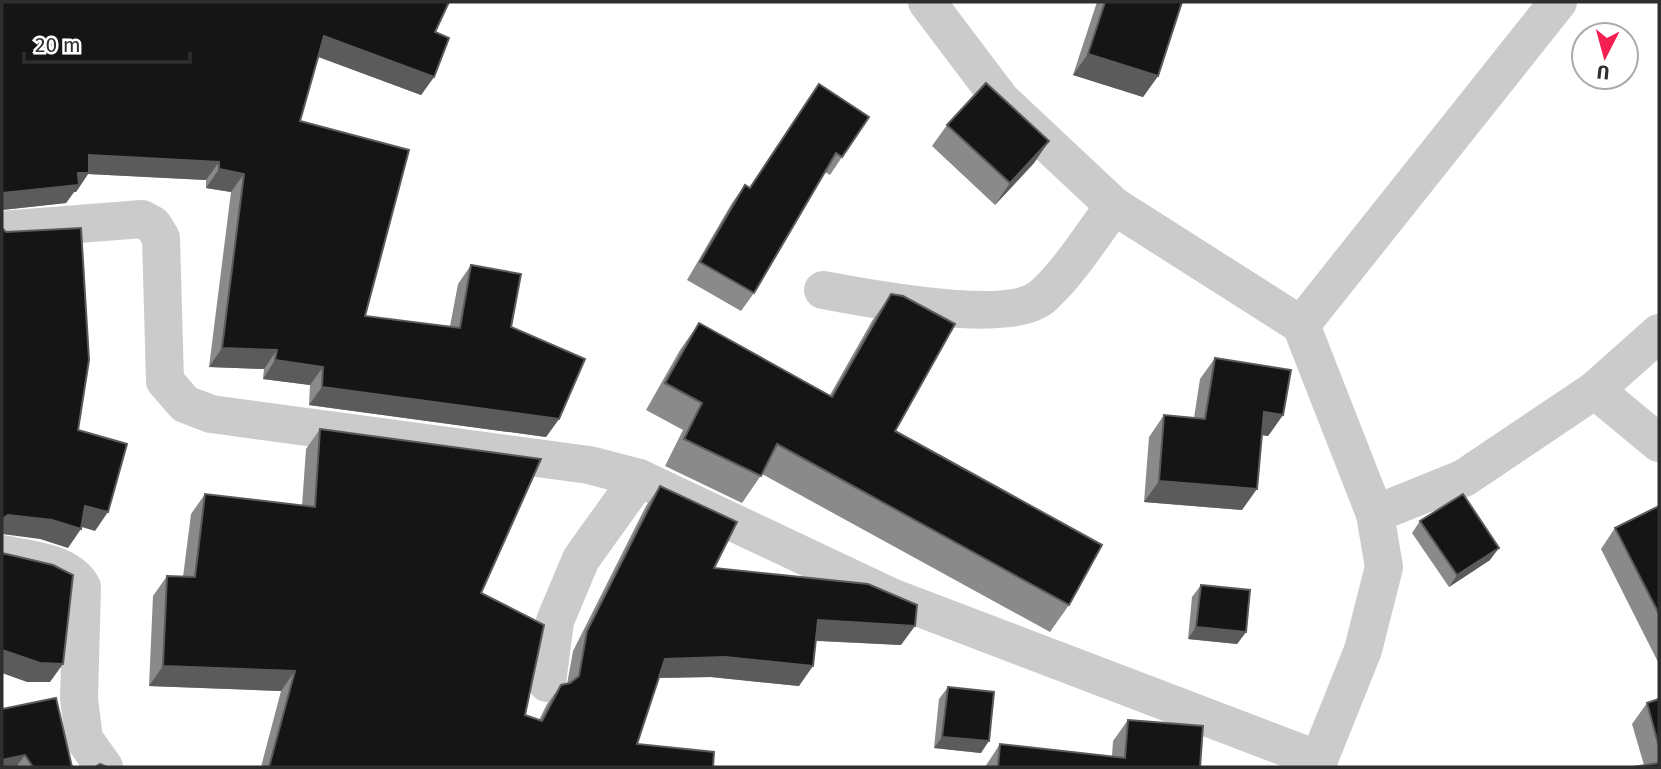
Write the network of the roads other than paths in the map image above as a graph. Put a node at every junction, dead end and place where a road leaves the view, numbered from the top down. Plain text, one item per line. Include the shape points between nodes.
1 (927, 2) edge
2 (1558, 2) edge
3 (1114, 206) junction
4 (2, 230) edge
5 (823, 289) dead end
6 (1301, 325) junction
7 (1659, 333) edge
8 (1595, 390) junction
9 (1659, 443) edge
10 (639, 478) junction
11 (1375, 514) junction
12 (2, 554) edge
13 (547, 683) dead end
14 (1317, 764) edge
15 (104, 767) edge

1 - 3 street via 1001,100
2 - 6 street
3 - 5 street via 1044,296 1026,307 903,304
3 - 6 street
4 - 10 street via 142,219 153,225 161,238 165,382 185,404 211,414 589,465
6 - 11 street
7 - 8 street
8 - 9 street
8 - 11 street via 1464,478
10 - 13 street via 581,559 555,621
10 - 14 street via 891,597
11 - 14 street via 1384,567 1363,650
12 - 15 street via 65,569 82,587 79,699 84,739

